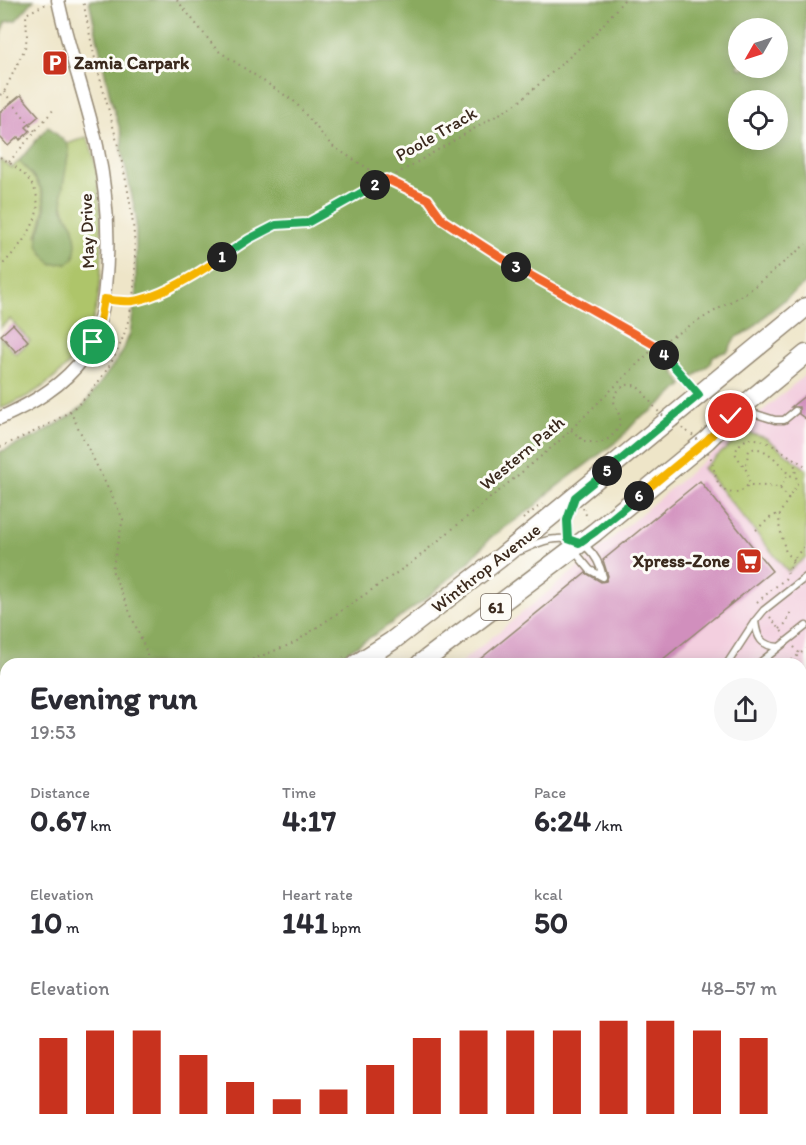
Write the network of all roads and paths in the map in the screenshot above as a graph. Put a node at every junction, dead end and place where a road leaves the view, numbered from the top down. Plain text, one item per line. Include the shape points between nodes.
1 (58, 0) edge
2 (177, 0) edge
3 (624, 0) edge
4 (4, 92) junction
5 (0, 95) edge
6 (54, 109) dead end
7 (35, 131) junction
8 (0, 157) edge
9 (9, 162) junction
10 (386, 179) junction
11 (806, 244) edge
12 (0, 267) edge
13 (104, 299) junction
14 (806, 307) edge
15 (656, 346) junction
16 (806, 354) edge
17 (699, 395) junction
18 (70, 411) dead end
19 (795, 411) dead end
20 (731, 416) junction
21 (0, 418) edge
22 (571, 430) junction
23 (794, 459) junction
24 (806, 463) edge
25 (746, 464) dead end
26 (789, 475) junction
27 (796, 477) junction
28 (751, 485) dead end
29 (780, 488) junction
30 (789, 499) junction
31 (578, 501) junction
32 (780, 513) junction
33 (756, 530) dead end
34 (582, 539) junction
35 (806, 544) edge
36 (500, 558) junction
37 (793, 560) junction
38 (806, 577) edge
39 (757, 602) dead end
40 (792, 609) dead end
41 (754, 621) junction
42 (780, 629) dead end
43 (805, 629) edge
44 (780, 647) junction
45 (147, 658) edge
46 (256, 658) edge
47 (365, 658) edge
48 (428, 658) edge
49 (731, 658) edge
50 (766, 658) edge

1 - 4 path via 26,14 25,48
1 - 13 street, May Drive via 104,188 108,256
2 - 10 path via 218,50 295,102 332,146
3 - 10 path, Poole Track via 595,34 518,103
4 - 5 path
4 - 7 path
6 - 7 path
7 - 9 path
8 - 9 path
9 - 12 path via 36,191 39,204 28,236
10 - 13 path, Poole Track via 307,223 276,225 173,286 132,301
10 - 15 path via 428,199 443,220 519,269
11 - 15 path, Western Path via 750,290
13 - 21 street, May Drive via 93,342 73,370 29,405
14 - 17 main road, Winthrop Avenue / 61
15 - 17 path
15 - 22 path, Western Path
16 - 20 main road, Winthrop Avenue / 61
17 - 31 main road, Winthrop Avenue / 61
18 - 45 path via 123,519 112,570
19 - 20 lane via 784,420 756,414
20 - 34 main road, Winthrop Avenue / 61 via 707,440
22 - 23 path, bridge via 584,441 598,443 609,439 620,417 614,399 623,386 631,384 660,414 694,435 710,456 717,481 728,492 736,493 749,483 750,476 735,453 744,440 763,441
22 - 46 path, Western Path via 411,563 294,643
23 - 24 path
23 - 27 path
25 - 26 path via 749,450 758,449 779,462
26 - 27 path
26 - 29 path
27 - 30 path via 797,484
28 - 29 path
29 - 30 path
30 - 32 path
31 - 34 path
31 - 34 lane via 567,520
31 - 36 main road, Winthrop Avenue / 61
32 - 33 path
32 - 37 path via 786,553
34 - 36 lane via 549,540
34 - 48 main road, Winthrop Avenue / 61
35 - 37 path
36 - 47 main road, Winthrop Avenue / 61
37 - 39 path via 785,579
38 - 41 lane
40 - 42 path
41 - 44 lane via 760,642
41 - 49 lane
43 - 44 lane
44 - 50 lane

